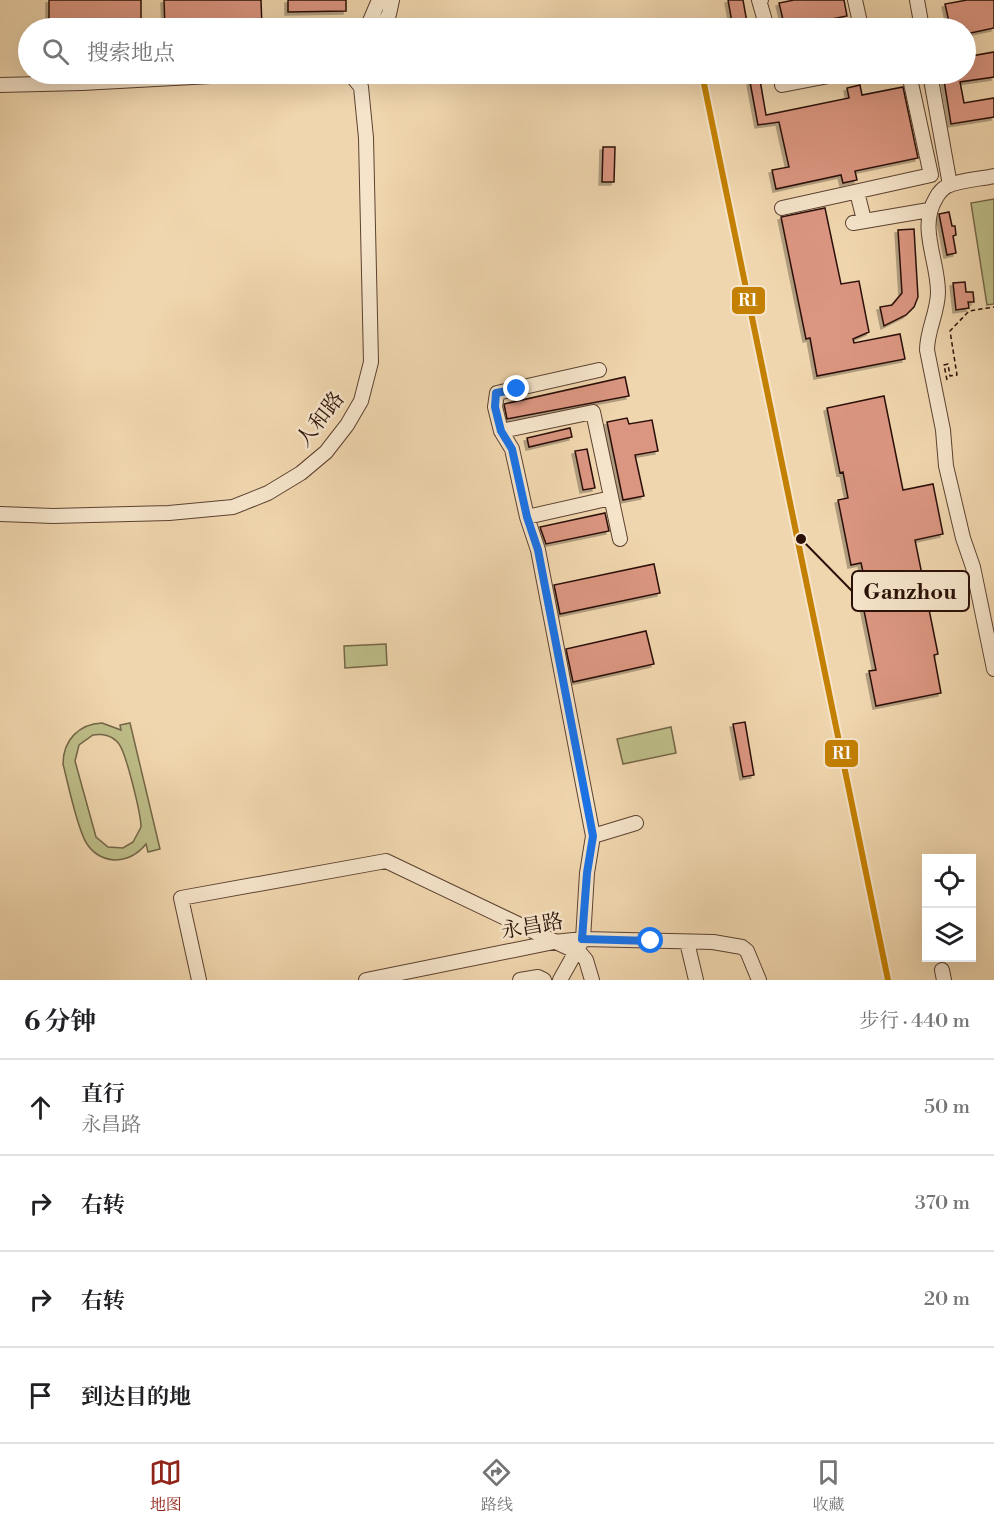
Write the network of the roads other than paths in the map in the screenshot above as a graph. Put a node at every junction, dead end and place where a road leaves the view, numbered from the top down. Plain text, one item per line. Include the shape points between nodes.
1 (379, 0) edge
2 (392, 0) edge
3 (761, 0) edge
4 (855, 0) edge
5 (917, 0) edge
6 (371, 18) edge
7 (387, 18) edge
8 (764, 18) edge
9 (859, 18) edge
10 (920, 18) edge
11 (41, 84) edge
12 (358, 84) edge
13 (788, 84) edge
14 (911, 84) edge
15 (932, 84) edge
16 (0, 85) edge
17 (783, 85) dead end
18 (994, 177) edge
19 (950, 185) junction
20 (857, 192) junction
21 (782, 208) dead end
22 (929, 210) junction
23 (599, 370) dead end
24 (501, 431) junction
25 (611, 498) junction
26 (0, 514) edge
27 (527, 517) junction
28 (620, 539) dead end
29 (994, 669) edge
30 (636, 823) dead end
31 (593, 836) junction
32 (554, 942) junction
33 (687, 942) junction
34 (580, 945) junction
35 (199, 980) edge
36 (366, 980) edge
37 (520, 980) edge
38 (544, 980) edge
39 (560, 980) edge
40 (592, 980) edge
41 (696, 980) edge
42 (759, 980) edge

1 - 6 street
2 - 7 street
3 - 8 street
4 - 9 street
5 - 10 street
11 - 16 street
12 - 26 street, 人和路 via 366,138 370,362 361,401 326,452 285,483 233,507 169,513
13 - 17 street
14 - 20 street via 931,175
15 - 19 street
18 - 19 street
19 - 22 street via 940,191
20 - 21 street
20 - 22 street via 858,221
22 - 29 street via 938,294 927,350 946,466 973,567
23 - 24 street via 496,393
24 - 25 street via 593,412
24 - 27 street via 512,449
25 - 27 street
25 - 28 street
27 - 31 street via 538,550
30 - 31 street
31 - 34 street
32 - 34 street, 永昌路
32 - 35 street, 永昌路 via 386,861 181,898
32 - 36 street, 永昌路
33 - 34 street, 永昌路
33 - 41 street
33 - 42 street, 永昌路 via 742,947
34 - 39 street
34 - 40 street
37 - 38 street

